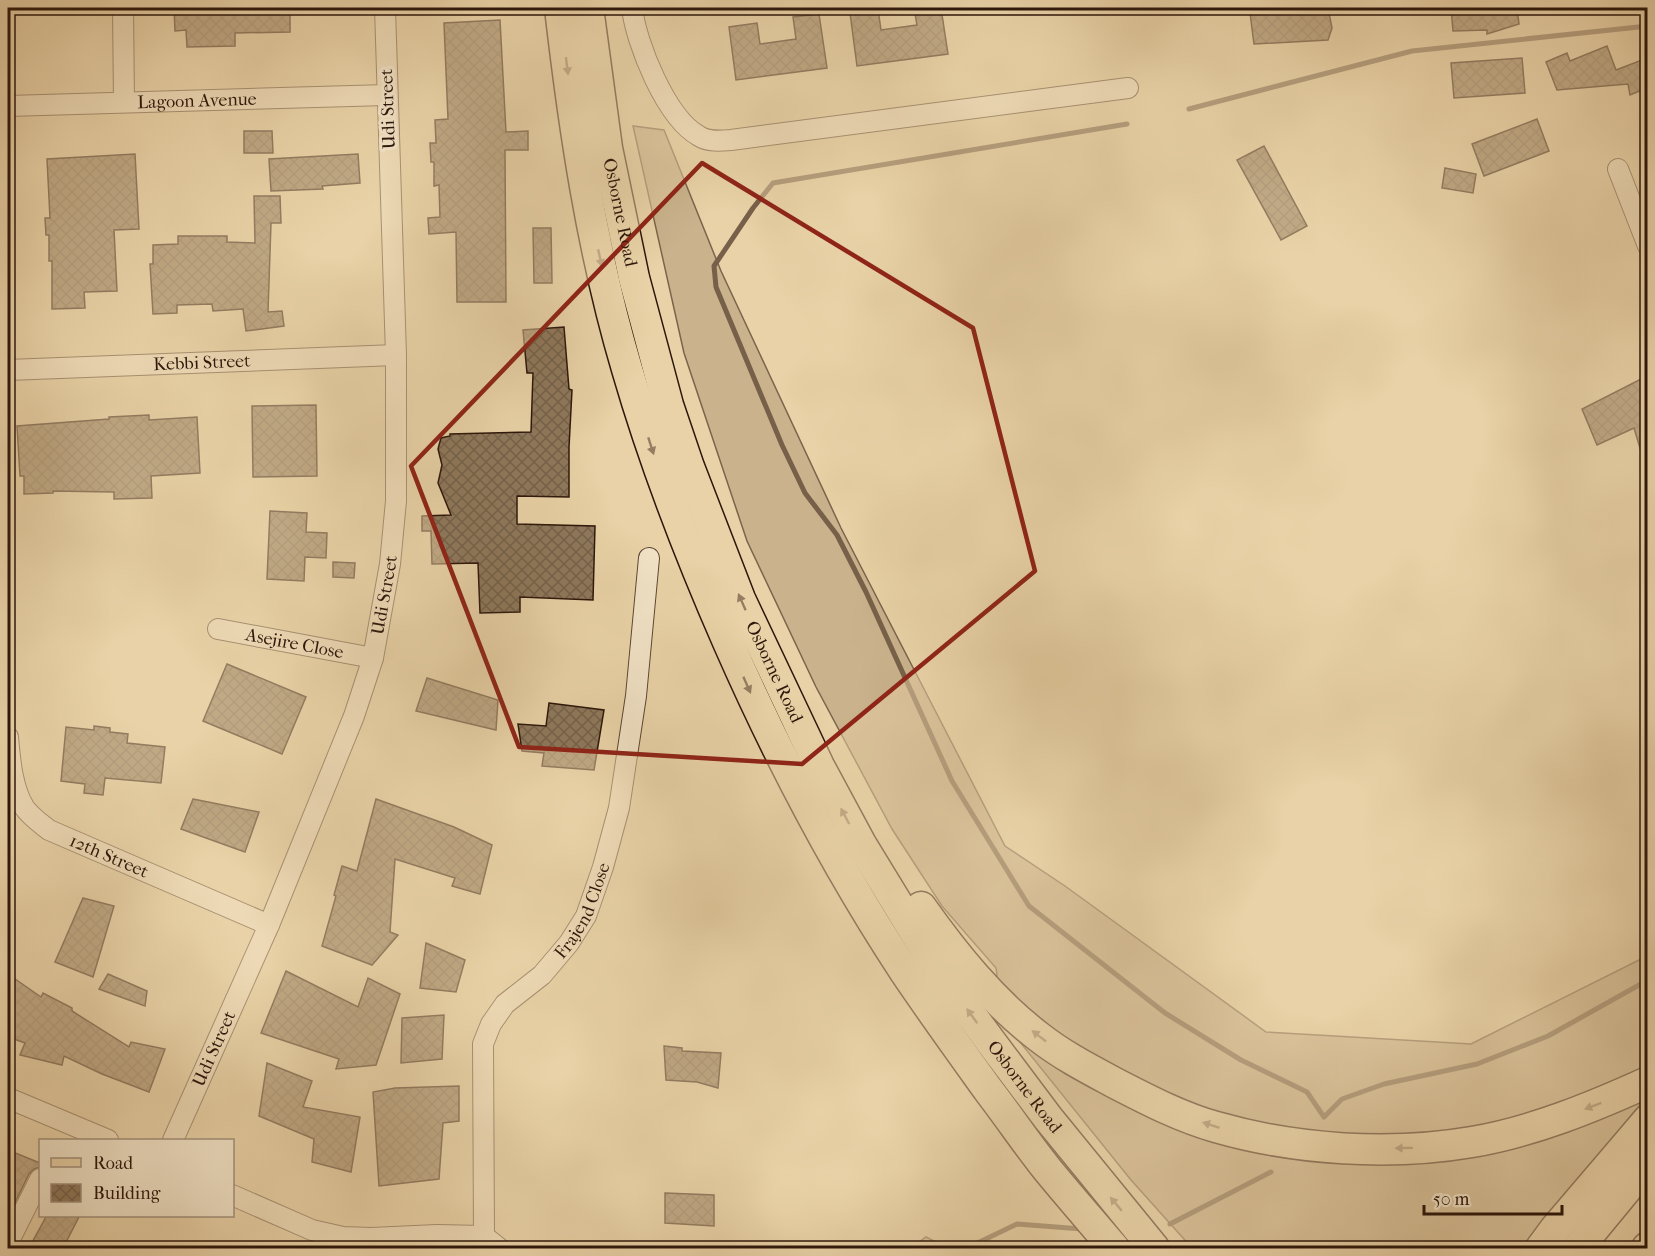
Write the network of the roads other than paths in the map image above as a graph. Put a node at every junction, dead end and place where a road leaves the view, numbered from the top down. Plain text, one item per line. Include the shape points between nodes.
1 (123, 8) edge
2 (385, 8) edge
3 (560, 8) edge
4 (588, 8) edge
5 (632, 8) edge
6 (1128, 88) dead end
7 (387, 95) junction
8 (124, 102) junction
9 (8, 106) edge
10 (1618, 169) dead end
11 (1647, 246) edge
12 (396, 355) junction
13 (8, 370) edge
14 (649, 558) dead end
15 (218, 628) dead end
16 (373, 658) junction
17 (8, 737) edge
18 (861, 844) junction
19 (269, 925) junction
20 (1647, 1082) edge
21 (8, 1098) edge
22 (1647, 1120) edge
23 (64, 1132) edge
24 (102, 1139) edge
25 (172, 1139) edge
26 (1647, 1163) edge
27 (39, 1181) edge
28 (234, 1196) edge
29 (492, 1242) edge
30 (8, 1243) edge
31 (1114, 1248) edge
32 (1154, 1248) edge
33 (1541, 1248) edge
34 (1578, 1248) edge

1 - 8 street
2 - 7 street, Udi Street
3 -> 31 main road, Osborne Road via 580,160 626,367 680,525 751,695 822,835 906,973 1046,1168
18 -> 4 main road, Osborne Road via 819,766 740,599 668,405 634,278 607,148
5 - 6 street via 647,61 670,105 699,137 714,141
7 - 8 street, Lagoon Avenue
7 - 12 street, Udi Street
8 - 9 street, Lagoon Avenue
10 - 11 street
12 - 13 street, Kebbi Street
12 - 16 street, Udi Street via 396,501 390,564
14 - 29 street, Frajend Close via 633,719 619,808 603,867 586,916 569,943 542,975 505,1004 483,1044
15 - 16 street, Asejire Close
16 - 19 street, Udi Street via 354,716
17 - 19 street, 12th Street via 14,777 25,809 49,830
20 -> 18 main road via 1570,1115 1473,1142 1359,1149 1260,1138 1214,1127 1170,1110 1080,1065 1040,1037 962,963 906,886
32 -> 18 main road, Osborne Road via 1048,1118 938,969
19 - 25 street, Udi Street
21 - 23 street
22 - 33 main road
23 - 24 street
26 - 34 main road
27 - 30 street
28 - 29 street via 312,1230 343,1237 437,1235

